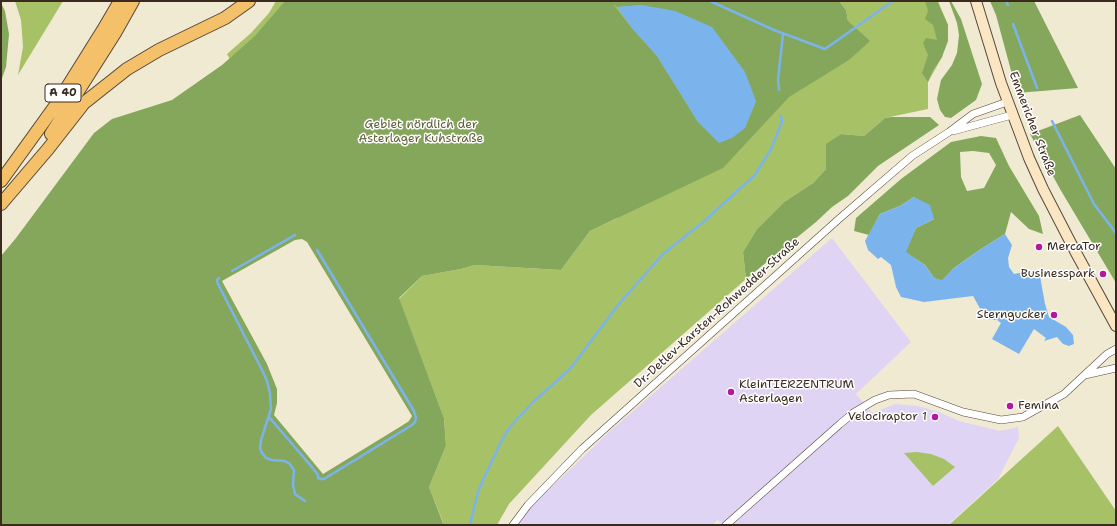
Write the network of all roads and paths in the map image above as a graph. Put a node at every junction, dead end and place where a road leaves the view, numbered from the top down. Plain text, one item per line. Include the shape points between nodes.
1 (120, 1) edge
2 (133, 1) edge
3 (249, 1) edge
4 (976, 1) edge
5 (1007, 102) junction
6 (1012, 115) junction
7 (949, 132) junction
8 (24, 175) junction
9 (1, 181) edge
10 (1, 204) edge
11 (1116, 326) edge
12 (1116, 349) edge
13 (1116, 368) edge
14 (1084, 376) junction
15 (513, 525) edge
16 (726, 525) edge

1 - 9 highway, A 40 via 58,102
2 - 8 highway, A 40
3 - 8 highway via 225,18 126,69 84,103
4 - 5 main road, Emmericher Straße
5 - 6 main road, Emmericher Straße
5 - 7 street, Dr.-Detlev-Karsten-Rohwedder-Straße via 973,114
6 - 7 street, Dr.-Detlev-Karsten-Rohwedder-Straße
6 - 11 main road, Emmericher Straße via 1043,189
7 - 15 street, Dr.-Detlev-Karsten-Rohwedder-Straße via 912,156 835,222 582,449 528,505
8 - 10 highway, A 40
12 - 14 street
13 - 14 street
14 - 16 street via 1064,394 1023,417 1001,420 963,412 914,394 889,395 875,400 840,424

